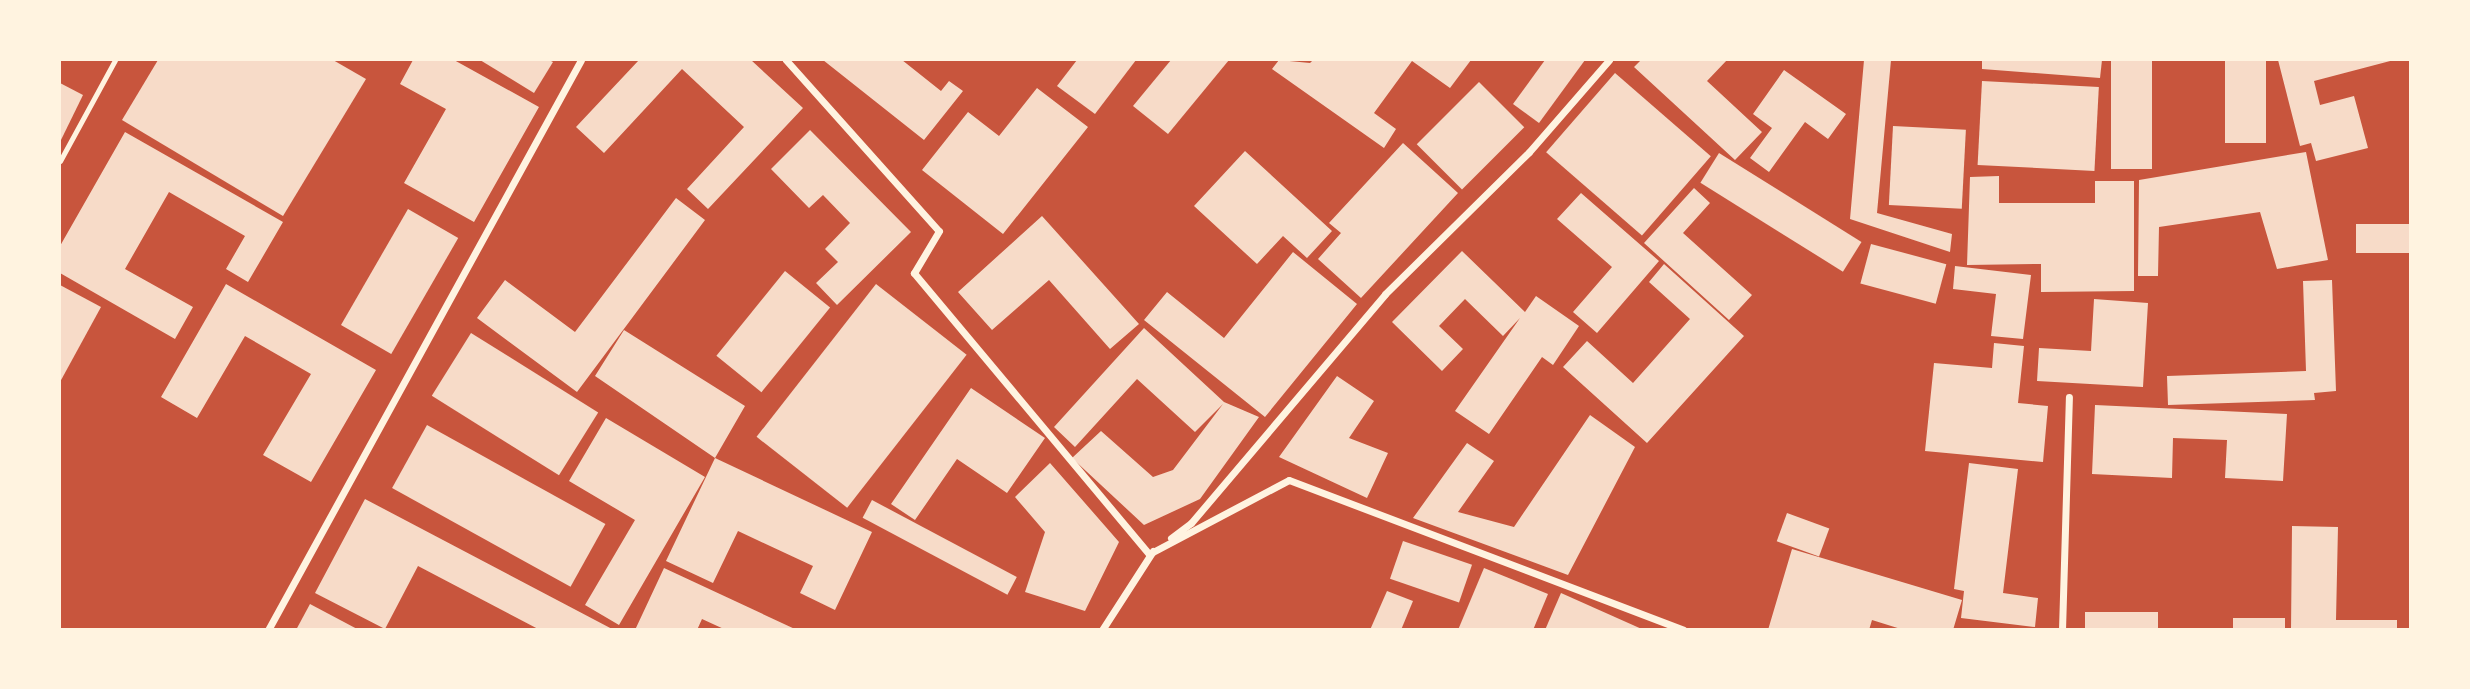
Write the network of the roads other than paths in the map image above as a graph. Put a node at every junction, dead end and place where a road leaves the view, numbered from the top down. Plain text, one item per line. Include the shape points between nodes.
1 (115, 60) edge
2 (581, 60) edge
3 (786, 60) edge
4 (1609, 60) edge
5 (60, 161) edge
6 (2068, 397) dead end
7 (1149, 554) junction
8 (268, 629) edge
9 (1102, 629) edge
10 (1683, 629) edge
11 (2062, 629) edge

1 - 5 lane
2 - 8 street
3 - 7 street via 939,231 914,273
4 - 7 street via 1529,152 1385,294 1191,523
6 - 11 street
7 - 9 street
7 - 10 street via 1289,480

